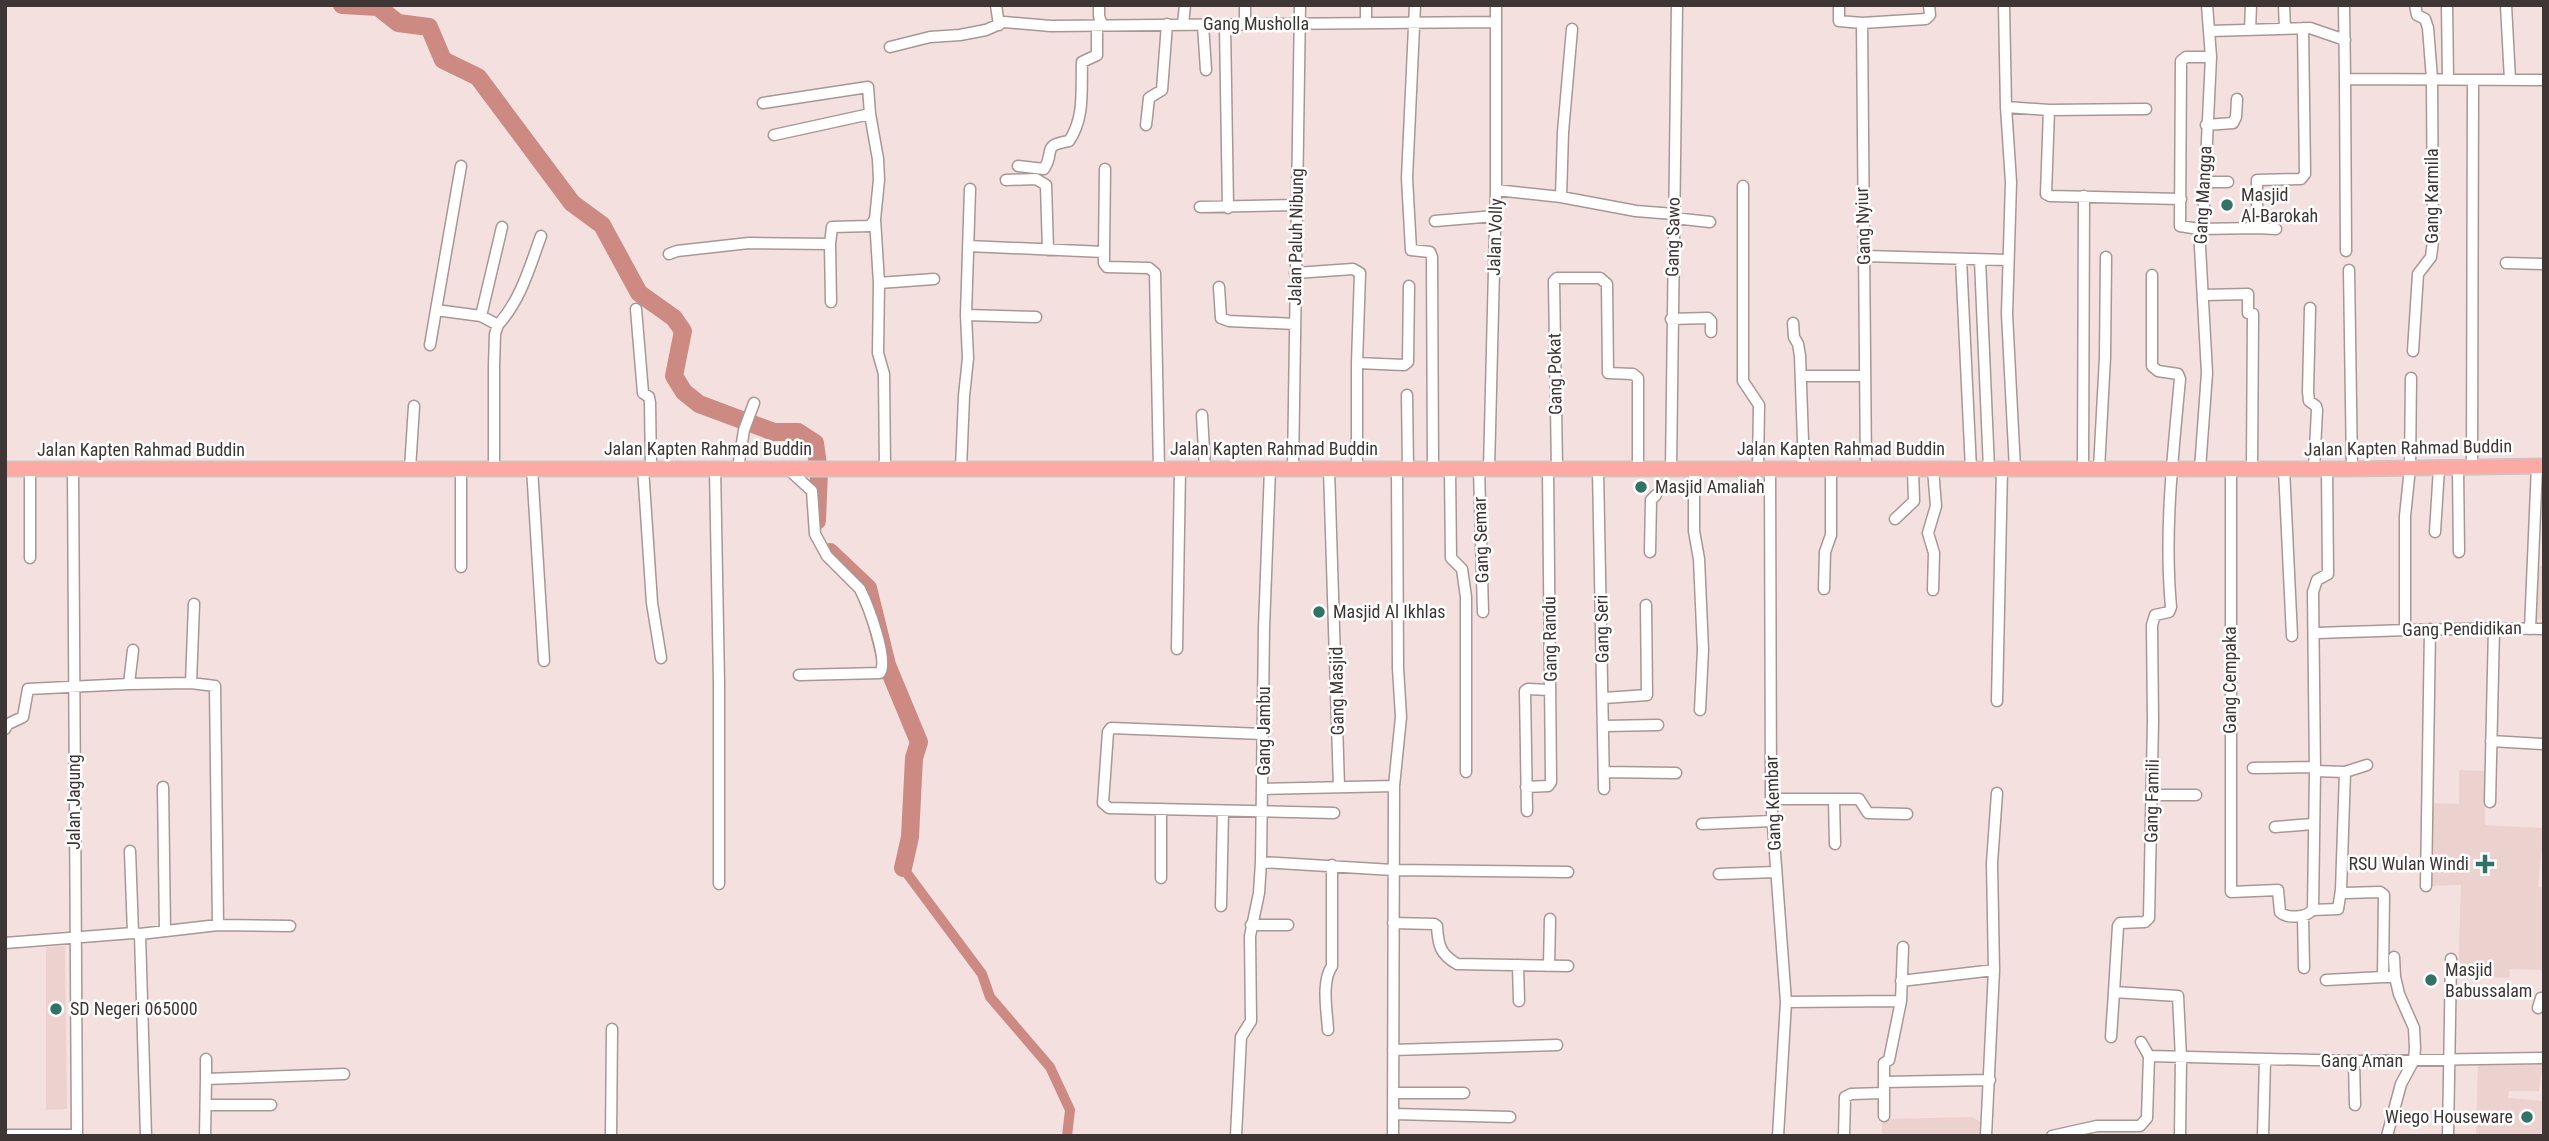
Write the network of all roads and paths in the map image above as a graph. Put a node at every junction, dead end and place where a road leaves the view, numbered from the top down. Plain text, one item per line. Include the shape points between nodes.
1 (996, 5) edge
2 (1099, 5) edge
3 (1185, 5) edge
4 (1245, 5) edge
5 (1300, 5) edge
6 (1366, 5) edge
7 (1415, 5) edge
8 (1496, 5) edge
9 (1677, 5) edge
10 (1839, 5) edge
11 (1929, 5) edge
12 (2004, 5) edge
13 (2207, 5) edge
14 (2251, 5) edge
15 (2284, 5) edge
16 (2344, 5) edge
17 (2415, 5) edge
18 (2447, 5) edge
19 (2506, 5) edge
20 (1366, 22) junction
21 (1414, 22) junction
22 (1496, 22) junction
23 (1002, 23) junction
24 (1862, 23) junction
25 (1167, 24) junction
26 (1183, 24) junction
27 (1203, 24) junction
28 (1100, 25) junction
29 (1225, 25) junction
30 (1245, 25) junction
31 (1299, 25) junction
32 (2303, 28) junction
33 (1572, 29) dead end
34 (2285, 29) junction
35 (2250, 30) junction
36 (2210, 31) junction
37 (2345, 40) junction
38 (893, 46) dead end
39 (2211, 57) junction
40 (1206, 70) dead end
41 (2345, 79) junction
42 (2432, 79) junction
43 (2448, 79) junction
44 (2473, 80) junction
45 (2510, 80) junction
46 (2544, 80) edge
47 (2237, 99) dead end
48 (763, 103) dead end
49 (2006, 107) junction
50 (2146, 109) dead end
51 (2049, 110) junction
52 (870, 114) junction
53 (1146, 125) dead end
54 (2206, 125) junction
55 (774, 135) dead end
56 (461, 166) dead end
57 (1018, 166) dead end
58 (1105, 169) dead end
59 (1006, 180) dead end
60 (2205, 182) junction
61 (2228, 182) dead end
62 (1743, 186) dead end
63 (970, 189) dead end
64 (1496, 190) junction
65 (2084, 196) junction
66 (1561, 197) junction
67 (2181, 199) junction
68 (1298, 205) junction
69 (1200, 207) dead end
70 (1228, 208) junction
71 (1495, 216) junction
72 (1674, 216) junction
73 (875, 219) junction
74 (1435, 221) dead end
75 (1710, 222) dead end
76 (502, 227) dead end
77 (2257, 228) junction
78 (2199, 229) junction
79 (2276, 229) dead end
80 (541, 236) dead end
81 (830, 244) junction
82 (968, 246) junction
83 (1048, 250) junction
84 (2346, 251) dead end
85 (1104, 252) junction
86 (669, 254) dead end
87 (1865, 256) junction
88 (2106, 257) dead end
89 (1961, 259) junction
90 (1980, 260) junction
91 (2008, 260) junction
92 (2506, 263) dead end
93 (2544, 264) edge
94 (2349, 270) dead end
95 (1295, 271) junction
96 (2152, 275) dead end
97 (934, 279) dead end
98 (879, 283) junction
99 (1409, 286) dead end
100 (1219, 287) dead end
101 (2204, 295) junction
102 (831, 302) dead end
103 (2310, 308) dead end
104 (636, 309) dead end
105 (436, 310) junction
106 (966, 315) junction
107 (481, 316) junction
108 (1036, 317) dead end
109 (1671, 319) junction
110 (1793, 323) dead end
111 (1294, 324) junction
112 (498, 325) junction
113 (1711, 332) dead end
114 (430, 345) dead end
115 (2413, 351) dead end
116 (1357, 363) junction
117 (1801, 376) junction
118 (1865, 376) junction
119 (2412, 377) dead end
120 (1407, 395) dead end
121 (754, 402) dead end
122 (414, 406) dead end
123 (1202, 415) dead end
124 (2465, 467) junction
125 (2541, 467) edge
126 (461, 468) junction
127 (494, 468) junction
128 (532, 468) junction
129 (647, 468) junction
130 (715, 468) junction
131 (738, 468) junction
132 (2252, 468) junction
133 (2410, 468) junction
134 (2439, 468) junction
135 (5, 469) edge
136 (30, 469) junction
137 (73, 469) junction
138 (410, 469) junction
139 (788, 469) junction
140 (885, 469) junction
141 (961, 469) junction
142 (1159, 469) junction
143 (1180, 469) junction
144 (1205, 469) junction
145 (1270, 469) junction
146 (1293, 469) junction
147 (1329, 469) junction
148 (1357, 469) junction
149 (1403, 469) junction
150 (1433, 469) junction
151 (1450, 469) junction
152 (1484, 469) junction
153 (1552, 469) junction
154 (1598, 469) junction
155 (1638, 469) junction
156 (1694, 469) junction
157 (1764, 469) junction
158 (1804, 469) junction
159 (1831, 469) junction
160 (1866, 469) junction
161 (1913, 469) junction
162 (1933, 469) junction
163 (1971, 469) junction
164 (2002, 469) junction
165 (2083, 469) junction
166 (2099, 469) junction
167 (2171, 469) junction
168 (2200, 469) junction
169 (2231, 469) junction
170 (2284, 469) junction
171 (2320, 469) junction
172 (2357, 469) junction
173 (1664, 472) junction
174 (1657, 495) tunnel mouth
175 (1895, 519) dead end
176 (2435, 532) dead end
177 (1650, 552) dead end
178 (2459, 552) dead end
179 (30, 558) dead end
180 (2539, 561) edge
181 (461, 567) dead end
182 (1824, 589) dead end
183 (1933, 590) dead end
184 (194, 604) dead end
185 (1646, 605) dead end
186 (1483, 612) dead end
187 (2494, 628) junction
188 (2405, 629) junction
189 (2430, 629) junction
190 (2530, 629) junction
191 (2544, 629) edge
192 (2315, 633) junction
193 (2292, 636) dead end
194 (1177, 649) dead end
195 (133, 650) dead end
196 (661, 658) dead end
197 (544, 661) dead end
198 (799, 675) dead end
199 (191, 683) junction
200 (128, 684) junction
201 (74, 685) junction
202 (1550, 690) junction
203 (1604, 698) junction
204 (1997, 701) dead end
205 (1700, 710) dead end
206 (1658, 725) dead end
207 (1604, 726) junction
208 (5, 729) edge
209 (1263, 734) junction
210 (2491, 741) junction
211 (2544, 744) edge
212 (2367, 765) dead end
213 (2253, 768) dead end
214 (2315, 769) junction
215 (1466, 772) dead end
216 (1604, 772) junction
217 (2345, 772) junction
218 (1676, 773) dead end
219 (1394, 786) junction
220 (163, 787) dead end
221 (1339, 787) junction
222 (1526, 787) junction
223 (1264, 789) junction
224 (1604, 789) dead end
225 (1997, 793) dead end
226 (2152, 795) junction
227 (2196, 795) dead end
228 (1771, 799) junction
229 (1834, 800) junction
230 (2490, 802) dead end
231 (1161, 809) junction
232 (1223, 811) junction
233 (1527, 811) dead end
234 (1264, 812) junction
235 (1334, 813) dead end
236 (1907, 814) dead end
237 (1772, 821) junction
238 (1702, 824) dead end
239 (2313, 824) junction
240 (2275, 827) dead end
241 (1835, 844) dead end
242 (130, 851) dead end
243 (1261, 862) junction
244 (1332, 866) junction
245 (1393, 870) junction
246 (1568, 872) dead end
247 (1776, 872) junction
248 (1719, 874) dead end
249 (1161, 878) dead end
250 (719, 884) dead end
251 (2426, 886) dead end
252 (2341, 891) junction
253 (1222, 906) dead end
254 (2308, 913) junction
255 (1550, 919) dead end
256 (1393, 923) junction
257 (218, 925) junction
258 (1251, 925) junction
259 (1288, 925) dead end
260 (290, 926) dead end
261 (165, 930) junction
262 (136, 934) junction
263 (74, 937) junction
264 (5, 943) edge
265 (1903, 947) dead end
266 (2394, 957) dead end
267 (2451, 959) dead end
268 (1518, 965) junction
269 (1549, 965) junction
270 (1568, 966) dead end
271 (2304, 968) dead end
272 (1994, 970) junction
273 (2389, 977) junction
274 (2326, 980) dead end
275 (1901, 981) junction
276 (2114, 992) junction
277 (1519, 1001) dead end
278 (1901, 1001) junction
279 (1786, 1003) junction
280 (612, 1029) dead end
281 (1328, 1030) dead end
282 (2111, 1037) dead end
283 (2141, 1042) dead end
284 (1557, 1045) dead end
285 (1394, 1050) junction
286 (2149, 1056) junction
287 (2181, 1058) junction
288 (2544, 1058) edge
289 (206, 1059) dead end
290 (2450, 1059) junction
291 (2265, 1060) junction
292 (2414, 1060) junction
293 (2354, 1061) junction
294 (344, 1074) dead end
295 (206, 1079) junction
296 (1990, 1080) junction
297 (1884, 1088) junction
298 (1393, 1093) junction
299 (1464, 1093) dead end
300 (206, 1105) junction
301 (271, 1105) dead end
302 (2355, 1105) dead end
303 (1394, 1114) junction
304 (1884, 1116) dead end
305 (1510, 1117) dead end
306 (7, 1135) edge
307 (77, 1135) edge
308 (146, 1136) edge
309 (205, 1136) edge
310 (611, 1136) edge
311 (1236, 1136) edge
312 (1393, 1136) edge
313 (1778, 1136) edge
314 (1844, 1136) edge
315 (1986, 1136) edge
316 (2052, 1136) edge
317 (2180, 1136) edge
318 (2263, 1136) edge
319 (2387, 1136) edge
320 (2448, 1136) edge

1 - 23 street
2 - 28 street
3 - 26 street
4 - 30 street
5 - 31 street, Jalan Paluh Nibung
6 - 20 street
7 - 21 street
8 - 22 street, Jalan Volly
9 - 72 street, Gang Sawo
10 - 24 street via 1839,21
11 - 24 street via 1926,19
12 - 49 street
13 - 36 street, Gang Mangga
14 - 35 street
15 - 34 street
16 - 37 street
17 - 42 street, Gang Karmila via 2428,28
18 - 43 street
19 - 45 street
20 - 21 street, Gang Musholla
20 - 31 street, Gang Musholla
21 - 22 street, Gang Musholla
21 - 150 street via 1409,239 1411,250 1431,252 1432,257
22 - 64 street, Jalan Volly
23 - 28 street, Gang Musholla
23 - 38 street, Gang Musholla
24 - 87 street, Gang Nyiur
25 - 26 street, Gang Musholla
25 - 28 street, Gang Musholla
25 - 53 street via 1163,90 1149,98
26 - 27 street, Gang Musholla
27 - 29 street, Gang Musholla
27 - 40 street
28 - 57 street via 1097,55 1082,62 1080,119 1075,132 1069,141 1050,147 1044,169
29 - 30 street, Gang Musholla
29 - 70 street
30 - 31 street, Gang Musholla
31 - 68 street, Jalan Paluh Nibung
32 - 34 street
32 - 37 street
32 - 77 street via 2305,174 2301,179 2257,180
33 - 66 street
34 - 35 street
35 - 36 street
36 - 39 street, Gang Mangga
37 - 41 street
39 - 54 street, Gang Mangga
39 - 67 street via 2181,61
41 - 42 street
41 - 84 street
42 - 43 street
42 - 115 street, Gang Karmila via 2433,241 2431,257 2418,274
43 - 44 street
44 - 45 street
44 - 124 street
45 - 46 street
47 - 54 street via 2234,121
48 - 52 street via 867,87
49 - 51 street
49 - 91 street via 2011,182
50 - 51 street
51 - 65 street via 2046,194
52 - 55 street
52 - 73 street via 878,159
54 - 60 street, Gang Mangga
56 - 105 street
58 - 85 street
59 - 83 street via 1036,179 1046,185
60 - 61 street
60 - 78 street, Gang Mangga
62 - 157 street, Gang Kembar via 1743,382 1759,405
63 - 82 street
64 - 66 street
64 - 71 street, Jalan Volly
65 - 67 street
65 - 165 street
66 - 72 street
67 - 78 street via 2180,226
68 - 70 street
68 - 95 street, Jalan Paluh Nibung
69 - 70 street
71 - 74 street
71 - 152 street, Jalan Volly
72 - 75 street
72 - 109 street, Gang Sawo
73 - 81 street via 870,226 832,227
73 - 98 street
76 - 107 street
77 - 78 street
77 - 79 street
78 - 101 street, Gang Mangga
80 - 112 street via 519,296
81 - 86 street via 749,243
81 - 102 street
82 - 83 street
82 - 106 street
83 - 85 street
85 - 142 street via 1107,267 1149,268 1155,273
87 - 89 street
87 - 118 street, Gang Nyiur
88 - 166 street
89 - 90 street
89 - 163 street
90 - 91 street
90 - 164 street via 1983,374
91 - 164 street
92 - 93 street
94 - 172 street
95 - 111 street, Jalan Paluh Nibung
95 - 116 street via 1353,269 1360,273
96 - 167 street, Gang Famili via 2152,366 2178,374 2180,379
97 - 98 street
98 - 140 street
99 - 116 street via 1408,362
100 - 111 street via 1221,318
101 - 132 street via 2248,295 2248,313 2253,314
101 - 168 street, Gang Mangga via 2207,373
103 - 171 street via 2308,392 2317,410
104 - 129 street via 643,393 650,402
105 - 107 street
105 - 114 street
106 - 108 street
106 - 141 street
107 - 112 street
109 - 113 street via 1708,318
109 - 173 street, Gang Sawo
110 - 117 street
111 - 146 street, Jalan Paluh Nibung
112 - 127 street
116 - 148 street
117 - 118 street
117 - 158 street
118 - 160 street, Gang Nyiur
119 - 133 street
120 - 149 street
121 - 131 street
122 - 138 street
123 - 144 street
124 - 125 main road, Jalan Kapten Rahmad Buddin
124 - 134 main road, Jalan Kapten Rahmad Buddin
124 - 178 street
125 - 180 street
126 - 127 main road, Jalan Kapten Rahmad Buddin
126 - 138 main road, Jalan Kapten Rahmad Buddin
126 - 181 street
127 - 128 main road, Jalan Kapten Rahmad Buddin
128 - 129 main road, Jalan Kapten Rahmad Buddin
128 - 197 street
129 - 130 main road, Jalan Kapten Rahmad Buddin
129 - 196 street via 652,603
130 - 131 main road, Jalan Kapten Rahmad Buddin
130 - 250 street
131 - 139 main road, Jalan Kapten Rahmad Buddin
132 - 169 main road, Jalan Kapten Rahmad Buddin
132 - 170 main road, Jalan Kapten Rahmad Buddin
133 - 134 main road, Jalan Kapten Rahmad Buddin
133 - 172 main road, Jalan Kapten Rahmad Buddin
133 - 188 street via 2405,516
134 - 176 street
135 - 136 main road, Jalan Kapten Rahmad Buddin
136 - 137 main road, Jalan Kapten Rahmad Buddin
136 - 179 street
137 - 138 main road, Jalan Kapten Rahmad Buddin
137 - 201 street, Jalan Jagung
139 - 140 main road, Jalan Kapten Rahmad Buddin
139 - 198 street via 812,491 814,531 822,549 860,589 883,666 880,673
140 - 141 main road, Jalan Kapten Rahmad Buddin
141 - 142 main road, Jalan Kapten Rahmad Buddin
142 - 143 main road, Jalan Kapten Rahmad Buddin
143 - 144 main road, Jalan Kapten Rahmad Buddin
143 - 194 street
144 - 145 main road, Jalan Kapten Rahmad Buddin
145 - 146 main road, Jalan Kapten Rahmad Buddin
145 - 209 street, Gang Jambu
146 - 147 main road, Jalan Kapten Rahmad Buddin
147 - 148 main road, Jalan Kapten Rahmad Buddin
147 - 221 street, Gang Masjid
148 - 149 main road, Jalan Kapten Rahmad Buddin
149 - 150 main road, Jalan Kapten Rahmad Buddin
149 - 219 street via 1401,717
150 - 151 main road, Jalan Kapten Rahmad Buddin
151 - 152 main road, Jalan Kapten Rahmad Buddin
151 - 215 street via 1451,558 1462,569 1466,597
152 - 153 main road, Jalan Kapten Rahmad Buddin
152 - 186 street, Gang Semar
153 - 154 main road, Jalan Kapten Rahmad Buddin
153 - 155 street, Gang Pokat via 1555,279 1600,278 1606,282 1608,373 1638,378
153 - 202 street, Gang Randu
154 - 155 main road, Jalan Kapten Rahmad Buddin
154 - 203 street, Gang Seri
155 - 173 main road, Jalan Kapten Rahmad Buddin
156 - 157 main road, Jalan Kapten Rahmad Buddin
156 - 173 main road, Jalan Kapten Rahmad Buddin
156 - 205 street via 1703,650
157 - 158 main road, Jalan Kapten Rahmad Buddin
157 - 228 street, Gang Kembar
158 - 159 main road, Jalan Kapten Rahmad Buddin
159 - 160 main road, Jalan Kapten Rahmad Buddin
159 - 182 street via 1831,535 1825,552
160 - 161 main road, Jalan Kapten Rahmad Buddin
161 - 162 main road, Jalan Kapten Rahmad Buddin
161 - 175 street via 1914,501
162 - 163 main road, Jalan Kapten Rahmad Buddin
162 - 183 street via 1936,506 1928,533 1934,553
163 - 164 main road, Jalan Kapten Rahmad Buddin
164 - 165 main road, Jalan Kapten Rahmad Buddin
164 - 204 street
165 - 166 main road, Jalan Kapten Rahmad Buddin
166 - 167 main road, Jalan Kapten Rahmad Buddin
167 - 168 main road, Jalan Kapten Rahmad Buddin
167 - 226 street, Gang Famili via 2171,607 2169,612 2155,615 2152,625
168 - 169 main road, Jalan Kapten Rahmad Buddin
169 - 254 street, Gang Cempaka via 2231,892 2278,890 2281,914
170 - 171 main road, Jalan Kapten Rahmad Buddin
170 - 193 street
171 - 172 main road, Jalan Kapten Rahmad Buddin
171 - 192 street via 2328,574 2317,580 2314,589
174 - 177 street via 1651,500
180 - 190 street
184 - 199 street
185 - 203 street via 1647,695
187 - 189 street, Gang Pendidikan
187 - 190 street, Gang Pendidikan
187 - 210 street
188 - 189 street, Gang Pendidikan
188 - 192 street, Gang Pendidikan
189 - 251 street
190 - 191 street, Gang Pendidikan
192 - 214 street
195 - 200 street
199 - 200 street
199 - 257 street via 212,684 216,691
200 - 201 street
201 - 208 street via 27,689 23,716
201 - 263 street, Jalan Jagung
202 - 222 street, Gang Randu via 1550,785
202 - 222 street via 1525,691
203 - 207 street, Gang Seri
206 - 207 street
207 - 216 street, Gang Seri
209 - 223 street, Gang Jambu
209 - 231 street via 1111,728 1103,803 1109,808
210 - 211 street
210 - 230 street
212 - 217 street
213 - 214 street
214 - 217 street
214 - 239 street
216 - 218 street
216 - 224 street, Gang Seri
217 - 252 street
219 - 221 street
219 - 245 street
220 - 261 street
221 - 223 street
222 - 233 street
223 - 234 street, Gang Jambu
225 - 272 street via 1992,863
226 - 227 street
226 - 276 street, Gang Famili via 2148,918 2118,926
228 - 229 street
228 - 237 street, Gang Kembar
229 - 236 street via 1860,799 1868,813
229 - 241 street
231 - 232 street
231 - 249 street
232 - 234 street
232 - 253 street
234 - 235 street
234 - 243 street, Gang Jambu
237 - 238 street
237 - 247 street, Gang Kembar
239 - 240 street
239 - 254 street
242 - 262 street
243 - 244 street
243 - 258 street, Gang Jambu
244 - 245 street
244 - 281 street
245 - 246 street
245 - 256 street
247 - 248 street
247 - 279 street, Gang Kembar
252 - 254 street via 2338,909
252 - 273 street via 2385,895
254 - 271 street
255 - 269 street
256 - 268 street via 1434,924 1438,947 1457,964
256 - 285 street
257 - 260 street
257 - 261 street
258 - 259 street
258 - 311 street, Gang Jambu via 1251,1021 1241,1037
261 - 262 street
262 - 263 street
262 - 308 street
263 - 264 street
263 - 307 street, Jalan Jagung
265 - 275 street
266 - 273 street
267 - 290 street
268 - 269 street
268 - 277 street
269 - 270 street
272 - 275 street
272 - 296 street
273 - 274 street
273 - 292 street via 2414,1028
275 - 278 street
276 - 282 street
276 - 287 street via 2178,996
278 - 279 street
278 - 297 street via 1889,1060 1884,1063
279 - 313 street, Gang Kembar
280 - 310 street
283 - 286 street
284 - 285 street
285 - 298 street
286 - 287 street, Gang Aman
286 - 316 street via 2145,1123 2097,1126
287 - 291 street, Gang Aman
287 - 317 street
288 - 290 street, Gang Aman
289 - 295 street
290 - 292 street, Gang Aman
290 - 320 street
291 - 293 street, Gang Aman
291 - 318 street
292 - 293 street, Gang Aman
292 - 319 street via 2400,1084
293 - 302 street
294 - 295 street
295 - 300 street
296 - 297 street
296 - 315 street
297 - 304 street
297 - 314 street via 1848,1095
298 - 299 street
298 - 303 street
300 - 301 street
300 - 309 street
303 - 305 street
303 - 312 street
306 - 307 street

